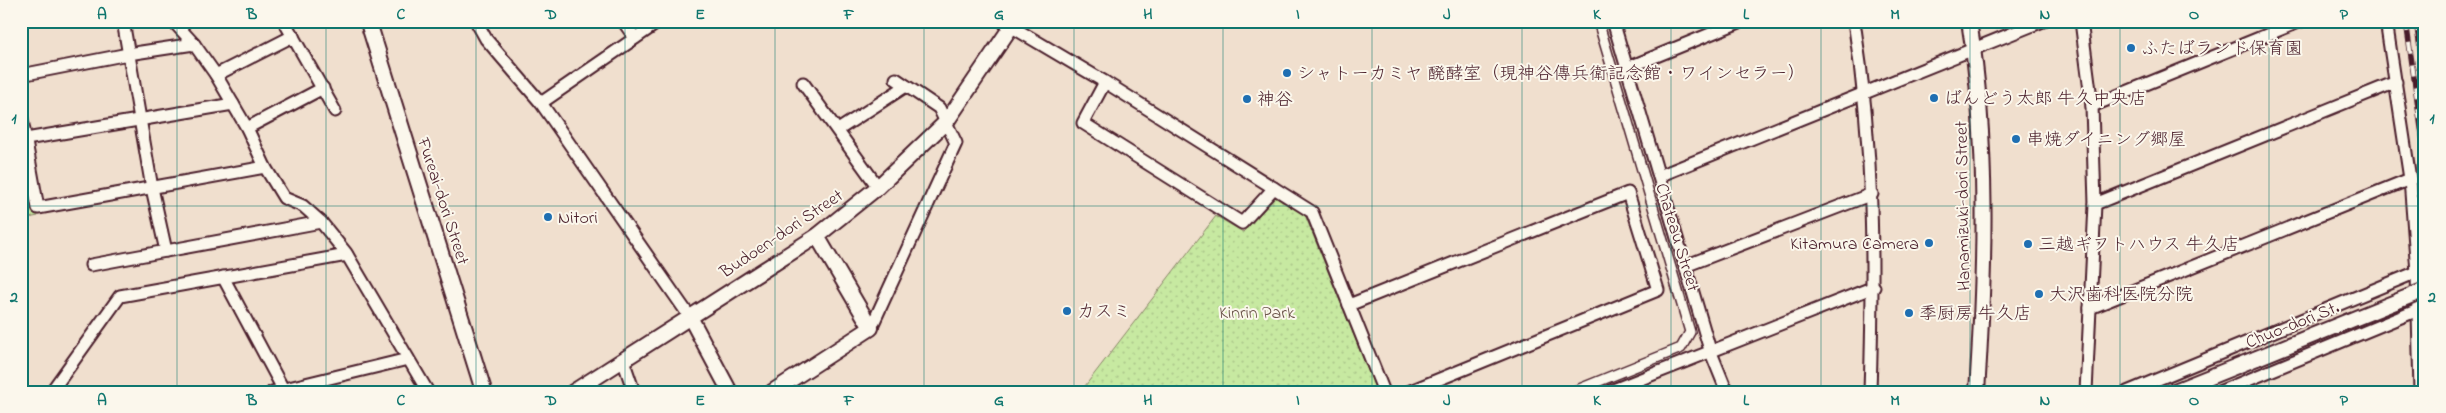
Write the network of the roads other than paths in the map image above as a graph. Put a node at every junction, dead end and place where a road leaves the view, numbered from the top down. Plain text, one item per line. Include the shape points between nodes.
1 (123, 21) edge
2 (173, 21) edge
3 (284, 21) edge
4 (368, 21) edge
5 (476, 21) edge
6 (623, 21) edge
7 (660, 21) edge
8 (1598, 21) edge
9 (1613, 21) edge
10 (1742, 21) edge
11 (1854, 21) edge
12 (1969, 21) edge
13 (2043, 21) edge
14 (2081, 21) edge
15 (2301, 21) edge
16 (2386, 21) edge
17 (1010, 23) edge
18 (292, 36) junction
19 (635, 38) junction
20 (194, 44) junction
21 (1973, 50) junction
22 (128, 54) junction
23 (1627, 68) junction
24 (216, 75) junction
25 (21, 76) edge
26 (896, 79) dead end
27 (1105, 82) junction
28 (2396, 82) junction
29 (803, 83) dead end
30 (906, 86) junction
31 (322, 88) junction
32 (1865, 93) junction
33 (541, 103) junction
34 (232, 104) junction
35 (2092, 106) junction
36 (336, 111) dead end
37 (21, 114) edge
38 (140, 118) junction
39 (947, 121) junction
40 (247, 128) junction
41 (838, 130) junction
42 (26, 139) junction
43 (265, 167) junction
44 (1659, 176) junction
45 (2410, 179) junction
46 (878, 187) junction
47 (152, 188) junction
48 (1274, 188) junction
49 (1872, 194) junction
50 (2095, 204) junction
51 (321, 222) junction
52 (817, 236) junction
53 (166, 250) junction
54 (347, 255) junction
55 (91, 265) dead end
56 (1685, 266) junction
57 (2417, 272) junction
58 (223, 277) junction
59 (1874, 287) junction
60 (2425, 290) edge
61 (1349, 305) junction
62 (2090, 308) junction
63 (2418, 310) junction
64 (690, 317) junction
65 (871, 328) junction
66 (1710, 350) junction
67 (408, 359) junction
68 (624, 360) junction
69 (278, 390) edge
70 (51, 392) edge
71 (428, 392) edge
72 (484, 392) edge
73 (573, 392) edge
74 (634, 392) edge
75 (730, 392) edge
76 (772, 392) edge
77 (1384, 392) edge
78 (1408, 392) edge
79 (1572, 392) edge
80 (1608, 392) edge
81 (1727, 392) edge
82 (1870, 392) edge
83 (1977, 392) edge
84 (2086, 392) edge
85 (2127, 392) edge
86 (2172, 392) edge
87 (2219, 392) edge
88 (2420, 392) edge

1 - 22 street
2 - 20 street
3 - 18 street
4 - 72 main road, Fureai-dori Street
5 - 33 street via 486,39
6 - 19 street
7 - 19 street
8 - 79 street, Chateau Street via 1690,332 1681,348
9 - 23 street
10 - 23 street
11 - 32 street
12 - 21 street, Hanamizuki-dori Street
13 - 21 street
14 - 35 street
15 - 35 street
16 - 28 street
17 - 27 street
17 - 39 street, Budoen-dori Street
18 - 24 street
18 - 31 street
19 - 33 street
20 - 22 street
20 - 24 street
21 - 32 street
21 - 83 street, Hanamizuki-dori Street via 1985,220
22 - 25 street
22 - 38 street
23 - 44 street
24 - 34 street
26 - 30 street
27 - 48 street
27 - 48 street via 1083,123 1242,223
28 - 45 street
28 - 50 street
29 - 41 street
30 - 39 street via 939,108
30 - 41 street
31 - 36 street
31 - 40 street
32 - 44 street
32 - 49 street
33 - 64 street
34 - 38 street
34 - 40 street
35 - 50 street
37 - 42 street
38 - 42 street
38 - 47 street
39 - 46 street, Budoen-dori Street
39 - 65 street via 956,148
40 - 43 street
41 - 46 street
42 - 47 street via 38,208
43 - 47 street
43 - 51 street via 284,198 303,206
44 - 56 street
45 - 57 street
45 - 62 street
46 - 52 street, Budoen-dori Street
47 - 53 street
48 - 61 street via 1312,212
49 - 56 street
49 - 59 street
50 - 62 street
51 - 53 street
51 - 54 street
52 - 64 street, Budoen-dori Street
52 - 65 street
53 - 55 street
54 - 58 street
54 - 67 street
56 - 66 street
57 - 63 street
57 - 85 street
58 - 69 street
58 - 70 street via 120,296
59 - 66 street
59 - 82 street
60 - 86 street, Chuo-dori St., bridge
61 - 77 street
61 - 78 street via 1628,193 1658,290
62 - 84 street
63 - 87 street
63 - 88 street
64 - 68 street, Budoen-dori Street
64 - 75 street
65 - 76 street
66 - 80 street
66 - 81 street
67 - 69 street
67 - 71 street
68 - 73 street, Budoen-dori Street
68 - 74 street

